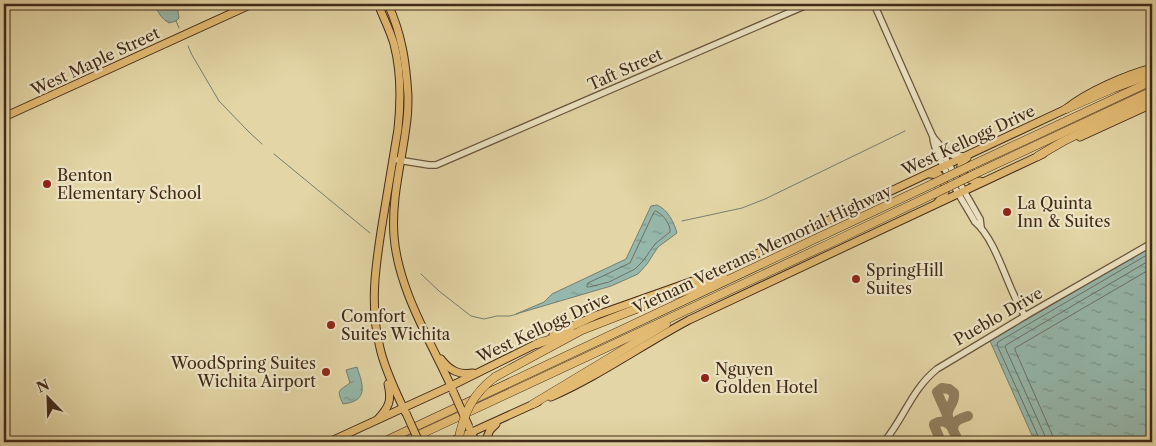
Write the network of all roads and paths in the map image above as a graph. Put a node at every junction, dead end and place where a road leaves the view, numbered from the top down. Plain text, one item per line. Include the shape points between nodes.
1 (252, 4) edge
2 (378, 4) edge
3 (388, 4) edge
4 (809, 4) edge
5 (874, 4) edge
6 (400, 56) junction
7 (1152, 68) edge
8 (1152, 74) edge
9 (1152, 81) edge
10 (1152, 91) edge
11 (1152, 97) edge
12 (1152, 105) edge
13 (1066, 109) junction
14 (4, 117) edge
15 (937, 146) junction
16 (977, 151) junction
17 (966, 156) junction
18 (1038, 156) junction
19 (397, 160) junction
20 (946, 165) junction
21 (930, 173) junction
22 (986, 180) junction
23 (977, 184) junction
24 (962, 192) junction
25 (946, 199) junction
26 (936, 204) junction
27 (967, 207) junction
28 (974, 209) junction
29 (981, 227) junction
30 (1152, 243) edge
31 (770, 261) junction
32 (694, 306) junction
33 (1025, 316) junction
34 (608, 320) junction
35 (429, 339) junction
36 (537, 344) junction
37 (386, 369) junction
38 (480, 372) junction
39 (452, 389) junction
40 (533, 404) junction
41 (405, 411) junction
42 (502, 418) junction
43 (375, 422) junction
44 (470, 430) junction
45 (347, 434) junction
46 (329, 442) edge
47 (334, 442) edge
48 (383, 442) edge
49 (404, 442) edge
50 (419, 442) edge
51 (450, 442) edge
52 (458, 442) edge
53 (476, 442) edge
54 (485, 442) edge
55 (884, 442) edge

1 - 14 main road, West Maple Street
2 - 6 main road
3 - 6 main road via 400,36
4 - 19 street, Taft Street via 452,158 433,165
5 - 15 street
6 - 19 main road via 407,72 408,108
7 - 13 main road, West Kellogg Drive via 1088,94
8 - 13 highway
9 - 31 highway, Vietnam Veterans Memorial Highway, bridge
10 - 32 highway, Vietnam Veterans Memorial Highway, bridge
11 - 18 highway
12 - 18 main road
13 - 16 main road, West Kellogg Drive
15 - 17 street via 953,156
15 - 20 street
15 - 21 street via 938,164
16 - 17 main road, West Kellogg Drive
16 - 22 main road via 963,161 962,171 971,181
17 - 20 main road, West Kellogg Drive
18 - 22 main road
19 - 35 main road via 396,247 406,287
19 - 37 main road via 377,254 374,300 375,324
20 - 21 main road, West Kellogg Drive
20 - 24 street
21 - 26 main road via 939,175 945,183 946,192
21 - 36 main road, West Kellogg Drive via 718,272 597,315
22 - 23 main road
23 - 24 main road
23 - 28 street via 972,194
24 - 25 main road
24 - 27 street
24 - 28 street
25 - 26 main road
25 - 27 street via 958,200
26 - 40 main road via 689,320 585,381
27 - 29 street
28 - 29 street
29 - 33 street
30 - 33 street, Pueblo Drive
31 - 34 highway
31 - 48 highway, Vietnam Veterans Memorial Highway
32 - 40 highway
32 - 49 highway, Vietnam Veterans Memorial Highway
33 - 55 street, Pueblo Drive via 930,375
34 - 36 highway
34 - 52 highway, bridge via 495,377 468,408
35 - 38 main road via 452,371
35 - 39 main road
36 - 38 main road, West Kellogg Drive
37 - 41 main road
37 - 43 main road via 389,404
38 - 39 main road, West Kellogg Drive
39 - 41 main road, West Kellogg Drive
39 - 44 main road, bridge
40 - 42 main road
41 - 43 main road, West Kellogg Drive
41 - 50 main road, bridge
42 - 44 main road
42 - 54 main road via 490,430
43 - 45 main road, West Kellogg Drive
44 - 51 main road
44 - 53 main road
45 - 46 main road, West Kellogg Drive
45 - 47 highway

